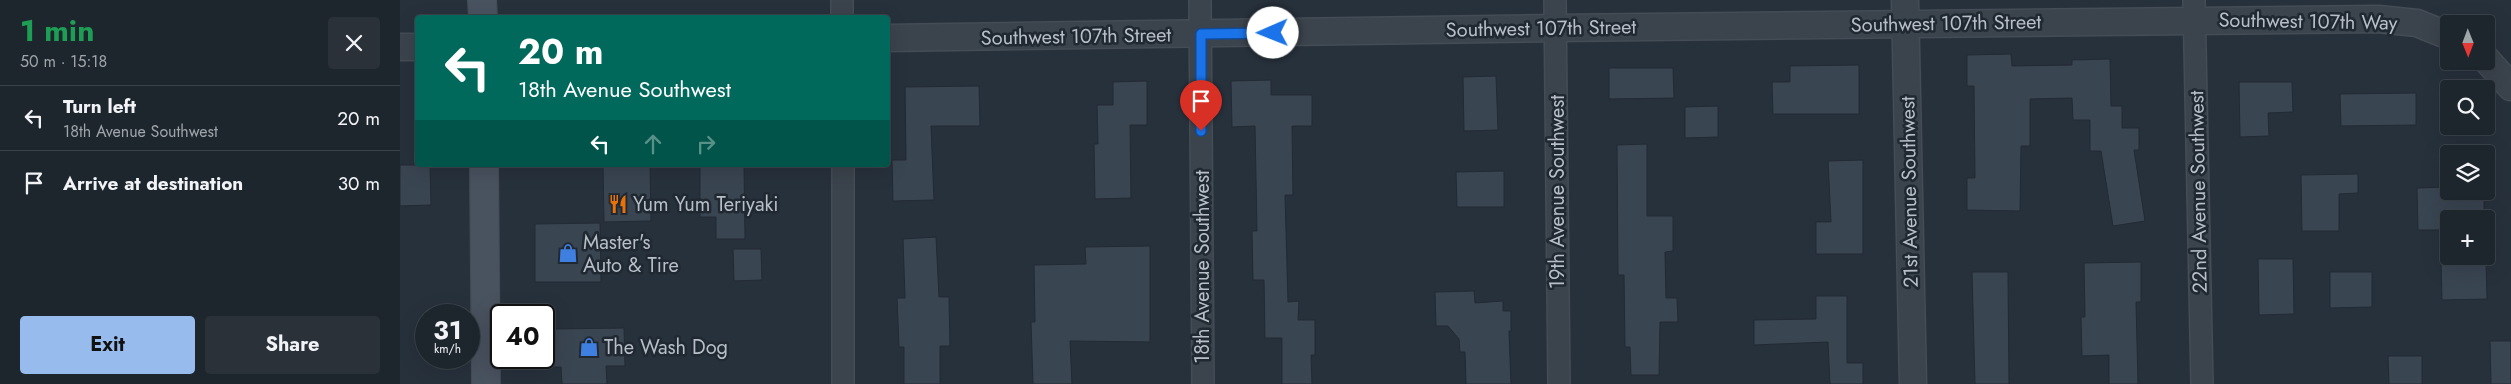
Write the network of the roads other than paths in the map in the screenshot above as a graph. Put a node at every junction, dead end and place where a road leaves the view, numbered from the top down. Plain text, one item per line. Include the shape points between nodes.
1 (482, 0) edge
2 (842, 0) edge
3 (1200, 0) edge
4 (1556, 0) edge
5 (2194, 10) edge
6 (1905, 12) edge
7 (483, 15) edge
8 (842, 15) edge
9 (1556, 28) junction
10 (2440, 32) edge
11 (1201, 34) junction
12 (890, 38) edge
13 (400, 47) edge
14 (415, 47) edge
15 (2495, 69) edge
16 (2511, 87) edge
17 (484, 167) edge
18 (843, 167) edge
19 (486, 384) edge
20 (843, 384) edge
21 (1203, 384) edge
22 (1559, 384) edge
23 (1913, 384) edge
24 (2202, 384) edge

1 - 7 main road
2 - 8 street
3 - 11 street, 18th Avenue Southwest
4 - 9 street, 19th Avenue Southwest
5 - 6 street, Southwest 107th Street
5 - 10 street, Southwest 107th Way via 2378,19 2417,23
5 - 24 street, 22nd Avenue Southwest
6 - 9 street, Southwest 107th Street
6 - 23 street, 21st Avenue Southwest
9 - 11 street, Southwest 107th Street
9 - 22 street, 19th Avenue Southwest
11 - 12 street, Southwest 107th Street
11 - 21 street, 18th Avenue Southwest
13 - 14 street
15 - 16 street
17 - 19 main road
18 - 20 street

